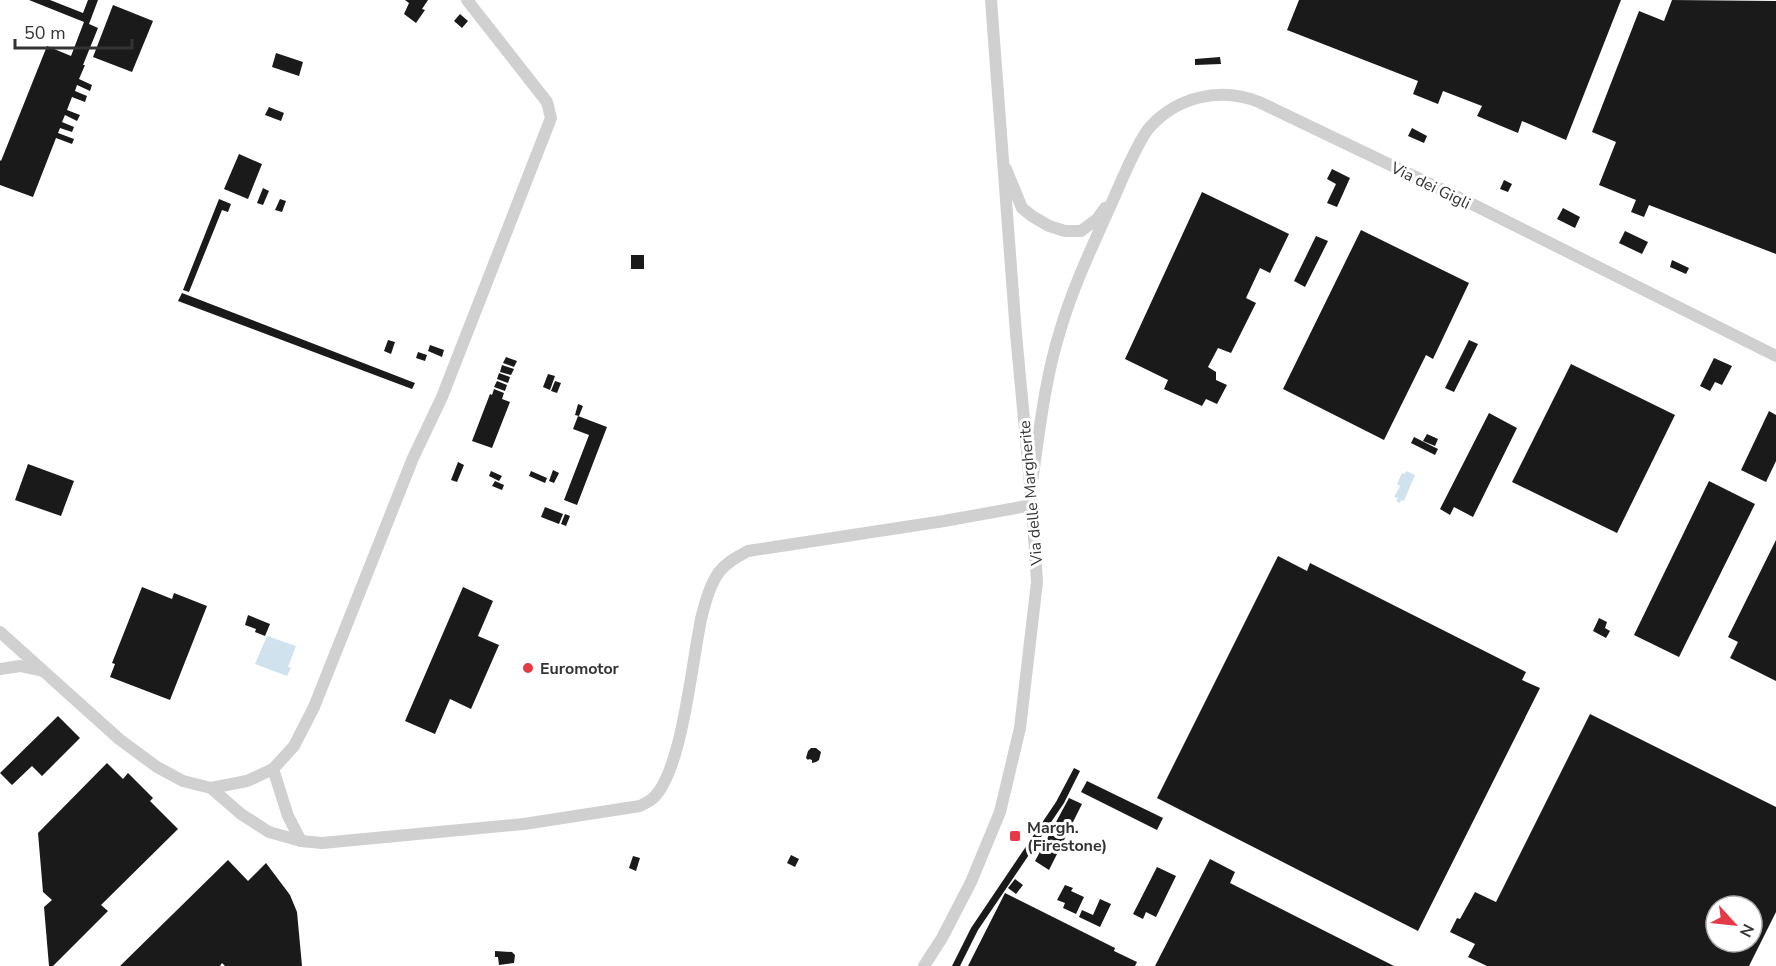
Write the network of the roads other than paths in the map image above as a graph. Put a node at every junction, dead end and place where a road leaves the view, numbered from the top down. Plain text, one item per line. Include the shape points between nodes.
1 (467, 0) edge
2 (991, 0) edge
3 (1003, 164) junction
4 (1117, 193) junction
5 (1776, 356) edge
6 (1031, 488) junction
7 (1032, 505) junction
8 (0, 632) edge
9 (0, 669) edge
10 (44, 671) junction
11 (273, 769) junction
12 (211, 788) junction
13 (301, 841) junction
14 (924, 966) edge

1 - 11 street via 547,102 551,118 442,397 413,458 314,707 294,746
2 - 3 street, Via delle Margherite
3 - 4 street, Via dei Gigli via 1022,208 1049,226 1065,231 1081,231 1097,219
3 - 6 street, Via delle Margherite
4 - 5 street, Via dei Gigli via 1149,129 1162,116 1182,103 1202,97 1246,97 1472,204
4 - 6 street, Via dei Gigli via 1060,331 1049,373
6 - 7 street, Via delle Margherite
7 - 13 street via 748,551 731,560 708,595 671,765 653,798 640,806 524,824 322,843
7 - 14 street, Via delle Margherite via 1037,582 1018,739 1000,812 966,891
8 - 10 street
9 - 10 street via 20,666
10 - 12 street via 119,739 157,766 183,781
11 - 12 street via 247,781
11 - 13 street via 288,816
12 - 13 street via 269,832

